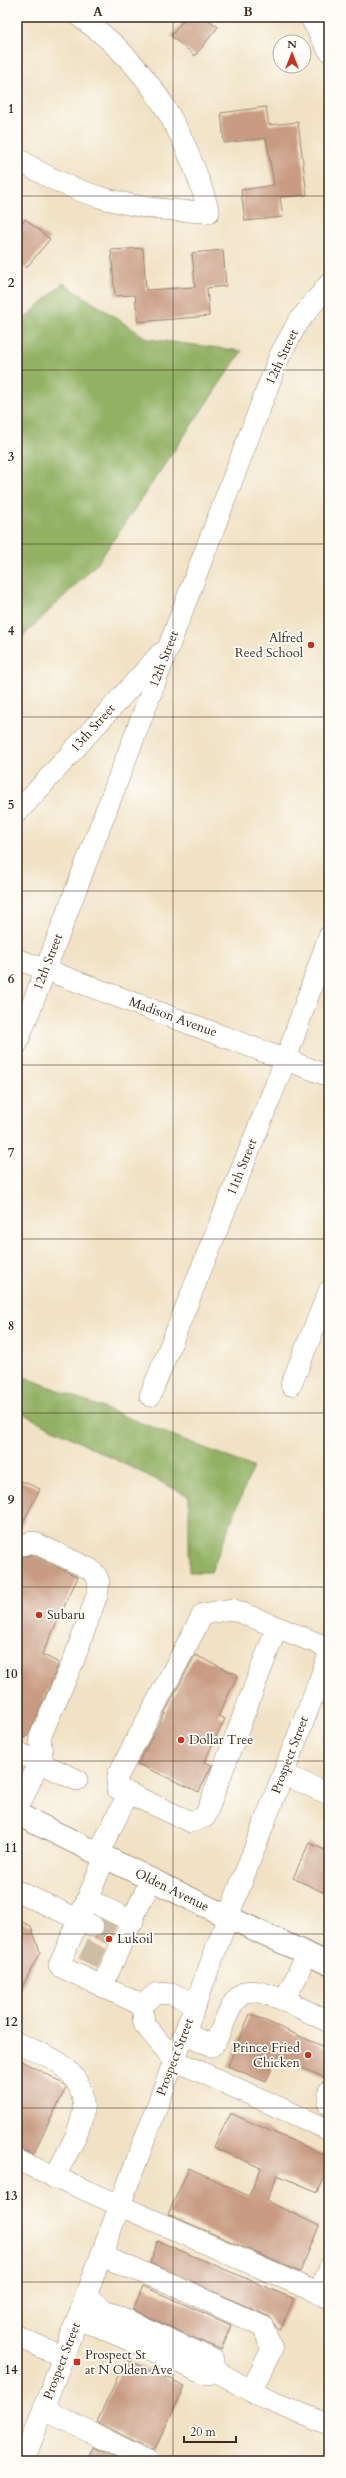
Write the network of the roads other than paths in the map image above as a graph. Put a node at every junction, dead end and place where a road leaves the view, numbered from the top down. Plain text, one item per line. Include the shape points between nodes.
1 (80, 17) edge
2 (310, 17) edge
3 (329, 51) edge
4 (17, 158) edge
5 (329, 284) edge
6 (170, 643) junction
7 (17, 813) edge
8 (329, 936) edge
9 (17, 959) edge
10 (46, 969) junction
11 (17, 1044) edge
12 (286, 1059) junction
13 (329, 1076) edge
14 (329, 1291) edge
15 (291, 1385) dead end
16 (150, 1396) dead end
17 (17, 1546) edge
18 (277, 1627) junction
19 (329, 1648) edge
20 (329, 1655) edge
21 (17, 1752) edge
22 (39, 1762) junction
23 (283, 1774) junction
24 (76, 1780) dead end
25 (128, 1794) junction
26 (329, 1794) edge
27 (17, 1811) edge
28 (17, 1814) edge
29 (102, 1855) junction
30 (151, 1879) junction
31 (17, 1891) edge
32 (89, 1900) junction
33 (228, 1917) junction
34 (133, 1922) junction
35 (87, 1923) junction
36 (305, 1953) junction
37 (329, 1964) edge
38 (102, 1986) junction
39 (284, 2000) junction
40 (196, 2003) junction
41 (142, 2005) junction
42 (329, 2017) edge
43 (185, 2034) junction
44 (17, 2043) edge
45 (174, 2060) junction
46 (329, 2091) edge
47 (329, 2104) edge
48 (329, 2130) edge
49 (17, 2160) edge
50 (54, 2178) junction
51 (119, 2207) junction
52 (101, 2256) junction
53 (329, 2269) edge
54 (324, 2296) edge
55 (86, 2297) junction
56 (77, 2320) junction
57 (17, 2336) edge
58 (63, 2357) junction
59 (214, 2370) junction
60 (252, 2390) junction
61 (44, 2409) junction
62 (329, 2425) edge
63 (24, 2461) edge
64 (148, 2461) edge

1 - 4 street via 122,51 148,81 170,113 198,174 208,212 166,211 101,198 65,185
2 - 3 street
5 - 6 street, 12th Street via 298,322 280,355
6 - 7 street, 13th Street
6 - 10 street, 12th Street
8 - 12 street, 11th Street
9 - 10 street, Madison Avenue
10 - 11 street, 12th Street
10 - 12 street, Madison Avenue
12 - 13 street, Madison Avenue
12 - 16 street, 11th Street
14 - 15 street
17 - 22 street via 33,1542 90,1569 99,1583 98,1595 73,1662 40,1737 42,1755
18 - 19 street
18 - 25 street via 232,1609 203,1614 118,1775 117,1788
18 - 25 street via 205,1817 191,1822
20 - 23 street, Prospect Street
21 - 22 street
22 - 24 street
22 - 27 street
23 - 26 street
23 - 33 street, Prospect Street
25 - 29 street
28 - 29 main road, Olden Avenue
29 - 30 main road, Olden Avenue
29 - 32 street
30 - 33 main road, Olden Avenue
30 - 34 street
31 - 35 street
32 - 34 street
32 - 35 street
33 - 36 main road, Olden Avenue
33 - 40 street, Prospect Street
34 - 38 street via 120,1939 109,1962
35 - 38 street via 76,1946 59,1966
36 - 37 main road, Olden Avenue
36 - 39 street via 298,1974
38 - 41 street
39 - 42 street via 327,2020
39 - 43 street via 255,1990 242,1992 233,2001 212,2046
40 - 41 street via 171,1994 156,1993
40 - 43 street, Prospect Street
41 - 45 street via 144,2024
43 - 45 street, Prospect Street
44 - 50 street via 60,2063 81,2085 85,2109
45 - 48 street
45 - 51 street, Prospect Street
46 - 47 street
49 - 50 street
50 - 51 street
51 - 52 street, Prospect Street
51 - 54 street
52 - 55 street, Prospect Street
52 - 60 street via 174,2285 263,2327 272,2349
53 - 54 street
55 - 56 street, Prospect Street
55 - 59 street via 104,2310 214,2360
56 - 58 street, Prospect Street
56 - 59 street via 98,2326 206,2375
57 - 58 street
58 - 61 street, Prospect Street
59 - 60 street
60 - 62 street via 268,2400
61 - 63 street, Prospect Street
61 - 64 street

